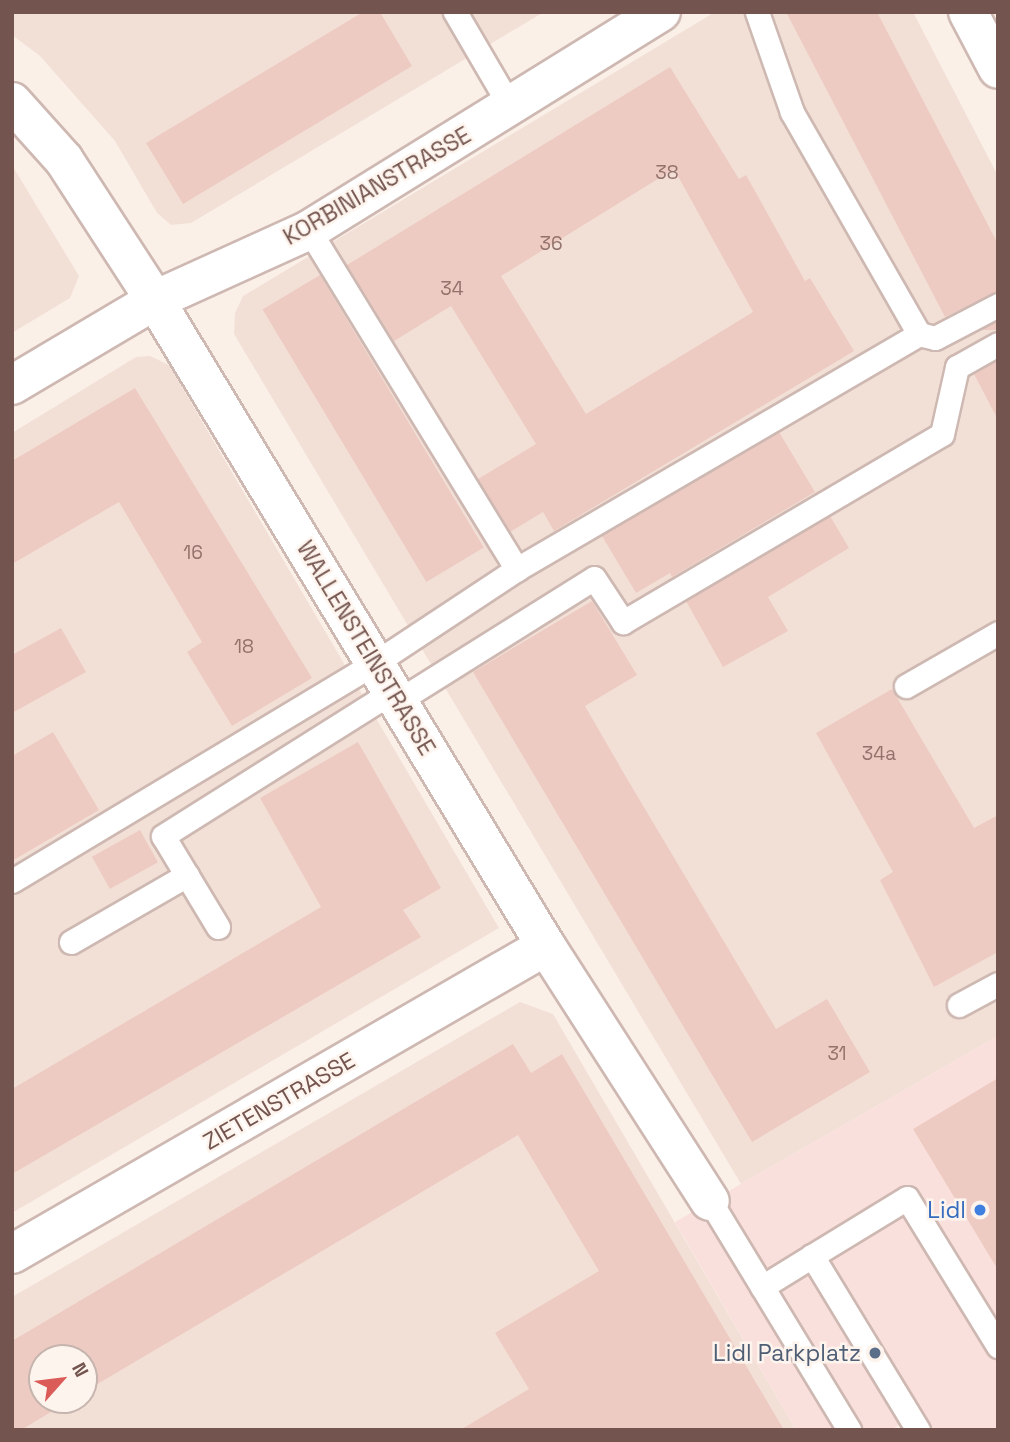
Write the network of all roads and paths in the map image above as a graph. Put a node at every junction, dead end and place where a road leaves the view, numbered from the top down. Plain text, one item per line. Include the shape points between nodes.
1 (455, 12) edge
2 (662, 12) edge
3 (757, 12) edge
4 (968, 12) edge
5 (998, 69) edge
6 (12, 102) edge
7 (510, 106) junction
8 (309, 230) junction
9 (155, 300) junction
10 (998, 305) edge
11 (919, 334) junction
12 (998, 344) edge
13 (12, 385) edge
14 (517, 569) junction
15 (998, 633) edge
16 (388, 685) junction
17 (906, 686) dead end
18 (187, 876) junction
19 (12, 881) edge
20 (218, 928) dead end
21 (71, 942) dead end
22 (547, 946) junction
23 (998, 984) edge
24 (959, 1005) dead end
25 (710, 1201) joint
26 (12, 1254) edge
27 (812, 1256) junction
28 (762, 1287) junction
29 (998, 1346) edge
30 (849, 1430) edge
31 (918, 1430) edge

1 - 7 lane
2 - 7 street, KORBINIANSTRASSE
3 - 11 lane via 792,112
4 - 5 street
6 - 9 street, WALLENSTEINSTRASSE via 64,160
7 - 8 street, KORBINIANSTRASSE
8 - 9 street, KORBINIANSTRASSE
8 - 14 lane
9 - 13 street, KORBINIANSTRASSE
9 - 16 street, WALLENSTEINSTRASSE
10 - 11 lane via 935,338
11 - 14 lane
12 - 16 lane via 957,367 942,434 623,622 594,578
14 - 16 lane
15 - 17 lane
16 - 18 lane via 163,836
16 - 19 lane
16 - 22 street, WALLENSTEINSTRASSE
18 - 20 lane
18 - 21 lane
22 - 25 street, WALLENSTEINSTRASSE
22 - 26 street, ZIETENSTRASSE
23 - 24 lane
25 - 28 lane
27 - 28 lane
27 - 29 lane via 907,1198
27 - 31 lane
28 - 30 lane

